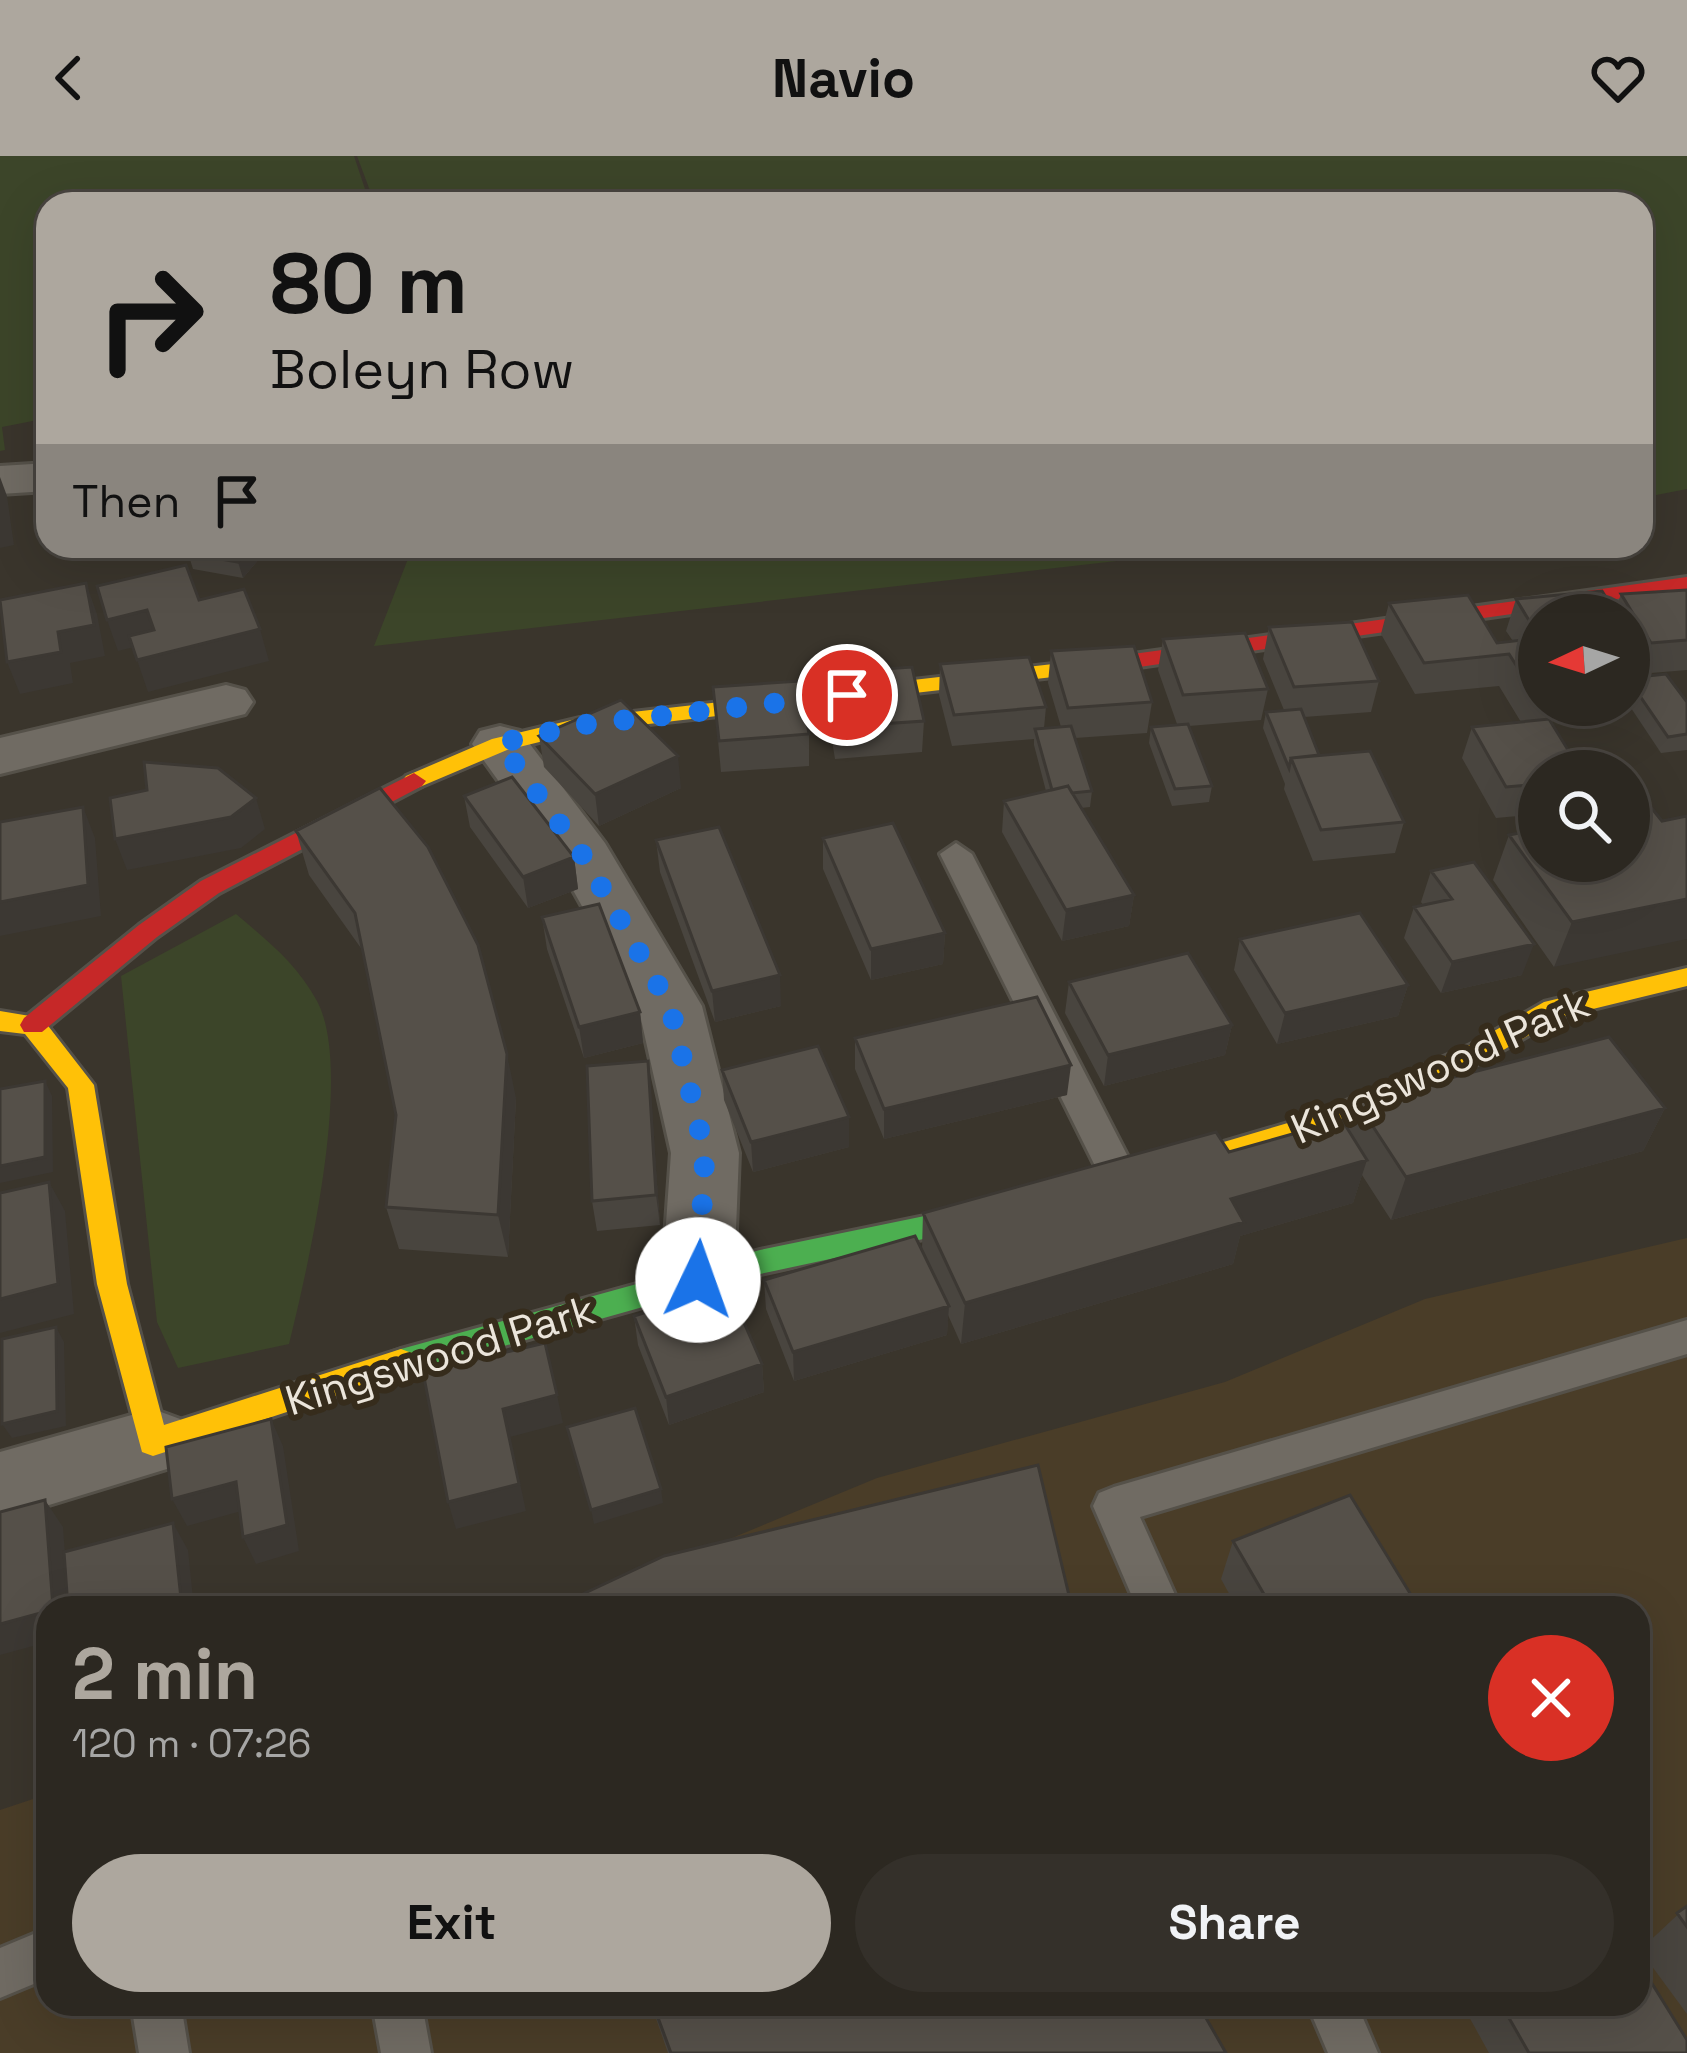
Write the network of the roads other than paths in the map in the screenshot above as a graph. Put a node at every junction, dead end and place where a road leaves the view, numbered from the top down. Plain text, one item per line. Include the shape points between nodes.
1 (36, 478) edge
2 (0, 480) edge
3 (1687, 583) edge
4 (226, 702) dead end
5 (500, 743) junction
6 (0, 755) edge
7 (956, 854) dead end
8 (1687, 977) edge
9 (0, 1022) edge
10 (33, 1025) junction
11 (1112, 1184) joint
12 (1038, 1203) edge
13 (698, 1280) junction
14 (1687, 1337) edge
15 (152, 1442) junction
16 (0, 1486) edge
17 (1154, 1596) edge
18 (36, 1958) edge
19 (0, 1973) edge
20 (158, 2016) edge
21 (399, 2016) edge
22 (1337, 2016) edge
23 (164, 2053) edge
24 (406, 2053) edge
25 (1353, 2053) edge

1 - 2 street
3 - 5 street via 1152,660 580,725
4 - 6 street
5 - 10 street via 229,878 148,931
5 - 13 street via 584,857 670,1006 705,1153
7 - 11 lane
8 - 11 street, Kingswood Park via 1553,1009 1323,1123
9 - 10 street
10 - 15 street via 81,1085 112,1283
12 - 13 street, Kingswood Park
13 - 15 street, Kingswood Park via 495,1332
14 - 17 lane via 1114,1506
15 - 16 street, Kingswood Park
18 - 19 lane
20 - 23 lane
21 - 24 lane
22 - 25 lane

